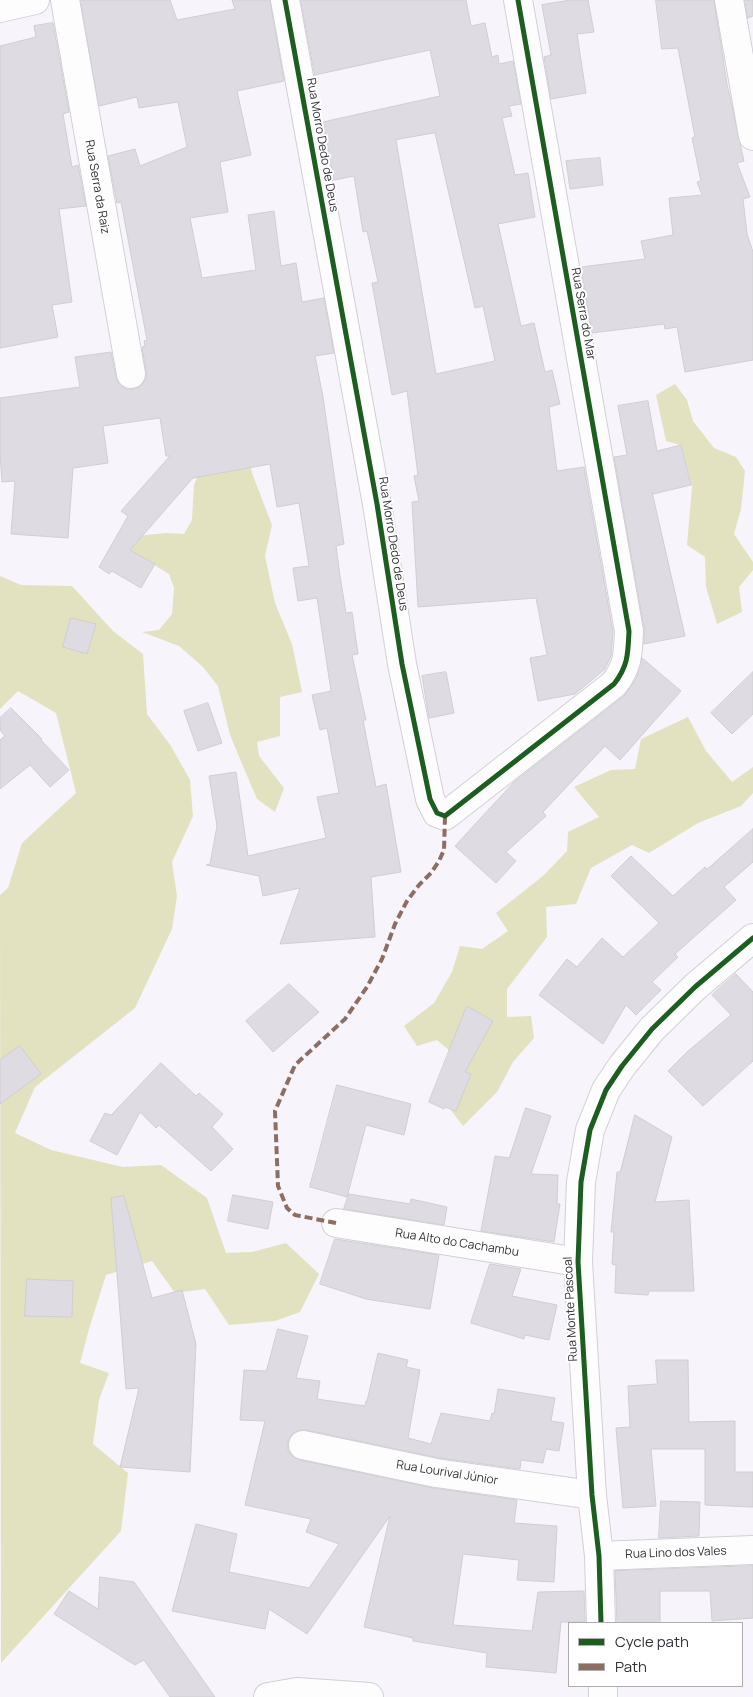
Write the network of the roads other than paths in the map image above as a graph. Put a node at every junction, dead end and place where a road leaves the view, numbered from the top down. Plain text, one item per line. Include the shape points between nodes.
1 (35, 0) edge
2 (65, 0) edge
3 (286, 0) edge
4 (518, 0) edge
5 (730, 0) edge
6 (0, 8) edge
7 (753, 136) edge
8 (131, 374) dead end
9 (629, 631) joint
10 (753, 938) edge
11 (336, 1223) dead end
12 (578, 1262) junction
13 (303, 1445) dead end
14 (592, 1494) junction
15 (753, 1550) edge
16 (599, 1556) junction
17 (601, 1622) edge
18 (268, 1697) edge
19 (369, 1697) edge

1 - 6 street
2 - 8 street, Rua Serra da Raiz
3 - 9 street, Rua Morro Dedo de Deus via 377,504 402,664 430,799 436,813 445,816 614,684 623,672
4 - 9 street, Rua Serra do Mar
5 - 7 street
10 - 12 street, Rua Monte Pascoal via 652,1029 606,1090 590,1130 581,1182
11 - 12 street, Rua Alto do Cachambu
12 - 14 street, Rua Monte Pascoal
13 - 14 street, Rua Lourival Júnior via 436,1473
14 - 16 street, Rua Monte Pascoal
15 - 16 street, Rua Lino dos Vales
16 - 17 street, Rua Monte Pascoal
18 - 19 street via 297,1692

